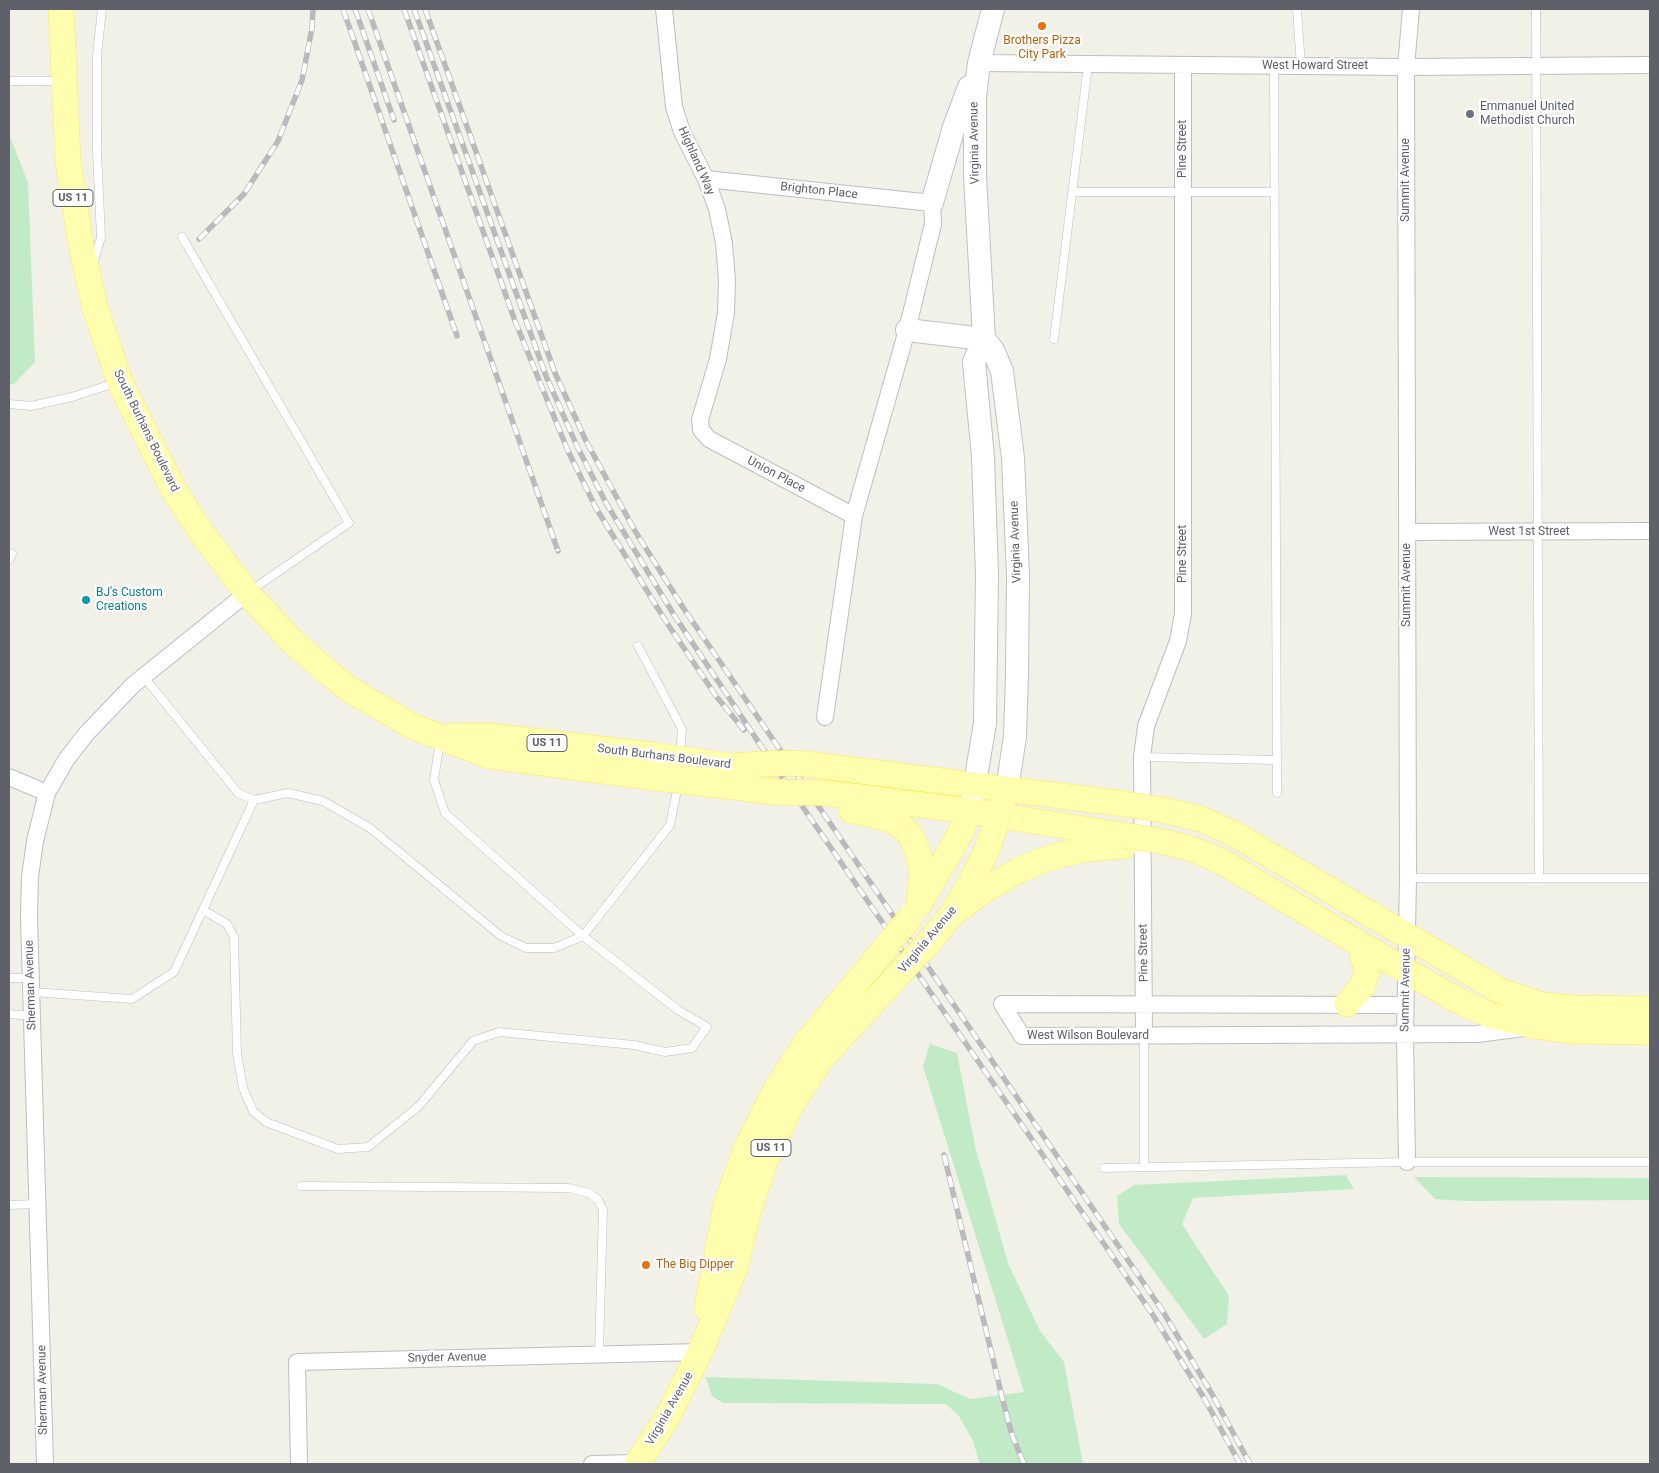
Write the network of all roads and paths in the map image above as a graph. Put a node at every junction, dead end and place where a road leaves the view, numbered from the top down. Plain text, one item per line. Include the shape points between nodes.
1 (61, 9) edge
2 (102, 9) edge
3 (664, 9) edge
4 (993, 9) edge
5 (1297, 9) edge
6 (1411, 9) edge
7 (1536, 9) edge
8 (979, 63) junction
9 (1088, 65) junction
10 (1650, 65) edge
11 (1183, 66) junction
12 (1274, 66) junction
13 (1301, 66) junction
14 (1535, 66) junction
15 (1406, 67) junction
16 (63, 81) junction
17 (9, 82) edge
18 (706, 179) junction
19 (1073, 192) junction
20 (1183, 192) junction
21 (1275, 192) junction
22 (932, 203) junction
23 (182, 237) dead end
24 (89, 281) junction
25 (907, 330) junction
26 (984, 339) junction
27 (1054, 339) dead end
28 (120, 382) junction
29 (9, 404) edge
30 (700, 430) joint
31 (854, 516) junction
32 (1650, 531) edge
33 (1407, 532) junction
34 (1539, 533) junction
35 (247, 593) junction
36 (638, 646) dead end
37 (144, 677) junction
38 (824, 717) dead end
39 (440, 736) junction
40 (1142, 757) junction
41 (1276, 760) junction
42 (651, 766) junction
43 (9, 777) edge
44 (976, 787) junction
45 (1006, 789) junction
46 (48, 793) junction
47 (1277, 793) dead end
48 (254, 800) junction
49 (831, 800) junction
50 (969, 811) junction
51 (999, 817) junction
52 (1123, 841) junction
53 (1408, 878) junction
54 (1539, 878) junction
55 (1650, 878) edge
56 (203, 910) junction
57 (915, 910) junction
58 (952, 914) junction
59 (1407, 934) junction
60 (583, 936) junction
61 (1360, 944) junction
62 (1406, 970) junction
63 (9, 978) edge
64 (31, 985) junction
65 (1145, 1004) junction
66 (1348, 1004) junction
67 (1406, 1005) junction
68 (1650, 1009) edge
69 (9, 1014) edge
70 (32, 1016) junction
71 (1535, 1026) junction
72 (1650, 1032) edge
73 (1405, 1035) junction
74 (1144, 1036) junction
75 (1407, 1162) junction
76 (1650, 1162) edge
77 (1144, 1166) junction
78 (1104, 1168) dead end
79 (301, 1186) dead end
80 (38, 1204) junction
81 (9, 1205) edge
82 (700, 1352) junction
83 (599, 1354) junction
84 (45, 1464) edge
85 (299, 1464) edge
86 (592, 1464) edge
87 (638, 1464) edge

1 - 16 main road, South Burhans Boulevard / US 11
2 - 24 lane via 97,55 101,237
3 - 18 street, Highland Way via 674,107 682,132
4 - 8 main road, Virginia Avenue
5 - 13 lane
6 - 15 street, Summit Avenue
7 - 14 lane
8 - 9 street, West Howard Street
8 - 22 main road via 954,127
8 - 26 main road, Virginia Avenue via 974,96 974,134
9 - 11 street, West Howard Street
9 - 19 lane
10 - 14 street, West Howard Street
11 - 12 street, West Howard Street
11 - 20 street, Pine Street
12 - 13 street, West Howard Street
12 - 21 lane
13 - 15 street, West Howard Street
14 - 15 street, West Howard Street
14 - 34 lane
15 - 33 street, Summit Avenue
16 - 17 lane
16 - 24 main road, South Burhans Boulevard / US 11 via 68,160
18 - 22 street, Brighton Place
18 - 30 street, Highland Way via 724,243 727,288 724,334
19 - 20 lane
19 - 27 lane
20 - 21 lane
20 - 40 street, Pine Street via 1183,614 1178,641 1146,726
21 - 41 lane
22 - 25 street via 933,224
23 - 35 lane via 348,523
24 - 28 main road, South Burhans Boulevard / US 11
25 - 26 main road
25 - 31 street
26 - 44 main road, Virginia Avenue via 974,362 983,457 987,574 986,723
26 - 45 main road, Virginia Avenue via 1002,371 1013,458 1018,575 1017,675 1015,737
28 - 29 lane via 31,406
28 - 35 main road, South Burhans Boulevard / US 11 via 174,490
30 - 31 street, Union Place via 709,439
31 - 38 street
32 - 34 street, West 1st Street
33 - 34 street, West 1st Street
33 - 53 street, Summit Avenue
34 - 54 lane
35 - 37 street, Sherman Avenue
35 - 39 main road, South Burhans Boulevard / US 11 via 292,641 350,690 407,723
36 - 60 lane via 682,729 677,798 670,825
37 - 46 street, Sherman Avenue via 86,734 66,760
37 - 48 lane via 238,793
39 - 42 main road, South Burhans Boulevard / US 11 via 490,736
39 - 60 lane via 434,780 445,813
40 - 41 lane
40 - 65 street, Pine Street
41 - 47 lane
42 - 44 main road, South Burhans Boulevard / US 11, bridge via 806,764
42 - 49 main road, South Burhans Boulevard / US 11, bridge
43 - 46 street
44 - 45 main road, South Burhans Boulevard / US 11
44 - 50 main road, Virginia Avenue
45 - 51 main road, Virginia Avenue / US 11
45 - 59 main road, bridge via 1125,804 1201,819 1236,835
46 - 64 street, Sherman Avenue via 35,841 30,878
48 - 56 lane
48 - 60 lane via 288,793 323,801 370,828 501,936 526,948 554,948
49 - 50 main road, South Burhans Boulevard
49 - 57 main road via 890,819 910,835 922,872
50 - 51 main road
50 - 57 main road, Virginia Avenue via 959,836
51 - 52 main road
51 - 58 main road, Virginia Avenue / US 11 via 971,882
52 - 58 main road via 1052,856 986,889
52 - 61 main road, West Wilson Boulevard via 1192,849 1221,861
53 - 54 lane
53 - 59 street, Summit Avenue
54 - 55 lane
56 - 60 lane via 227,924 234,937 237,1053 243,1088 253,1111 266,1122 338,1149 368,1147 418,1107 473,1040 499,1032 634,1045 665,1052 692,1048 708,1027 678,1010
56 - 64 lane via 174,972 132,999
57 - 82 main road, Virginia Avenue / US 11, bridge via 806,1043 775,1091 746,1149 726,1206
58 - 82 main road, Virginia Avenue / US 11, bridge via 821,1059 792,1103 765,1161 735,1268
59 - 62 street, Summit Avenue
59 - 68 main road via 1500,991 1542,1004 1573,1008
61 - 62 main road, West Wilson Boulevard
61 - 66 main road via 1367,972 1362,987
62 - 67 street, Summit Avenue
62 - 71 main road, West Wilson Boulevard via 1490,1015
63 - 64 lane
64 - 70 street, Sherman Avenue
65 - 66 street, West Wilson Boulevard
65 - 74 street, Pine Street
65 - 74 street, West Wilson Boulevard via 1002,1004 1022,1036
66 - 67 street, West Wilson Boulevard
67 - 73 street, Summit Avenue
69 - 70 lane
70 - 80 street, Sherman Avenue
71 - 72 main road, West Wilson Boulevard via 1573,1031
71 - 73 street, West Wilson Boulevard via 1477,1034
73 - 74 street, West Wilson Boulevard
73 - 75 street, Summit Avenue
74 - 77 lane
75 - 76 lane
75 - 77 lane
77 - 78 lane
79 - 83 lane via 569,1188 589,1193 603,1209
80 - 81 lane
80 - 84 street, Sherman Avenue
82 - 83 street, Snyder Avenue
82 - 87 main road, Virginia Avenue / US 11 via 673,1408
83 - 85 street, Snyder Avenue via 296,1362
86 - 87 street

